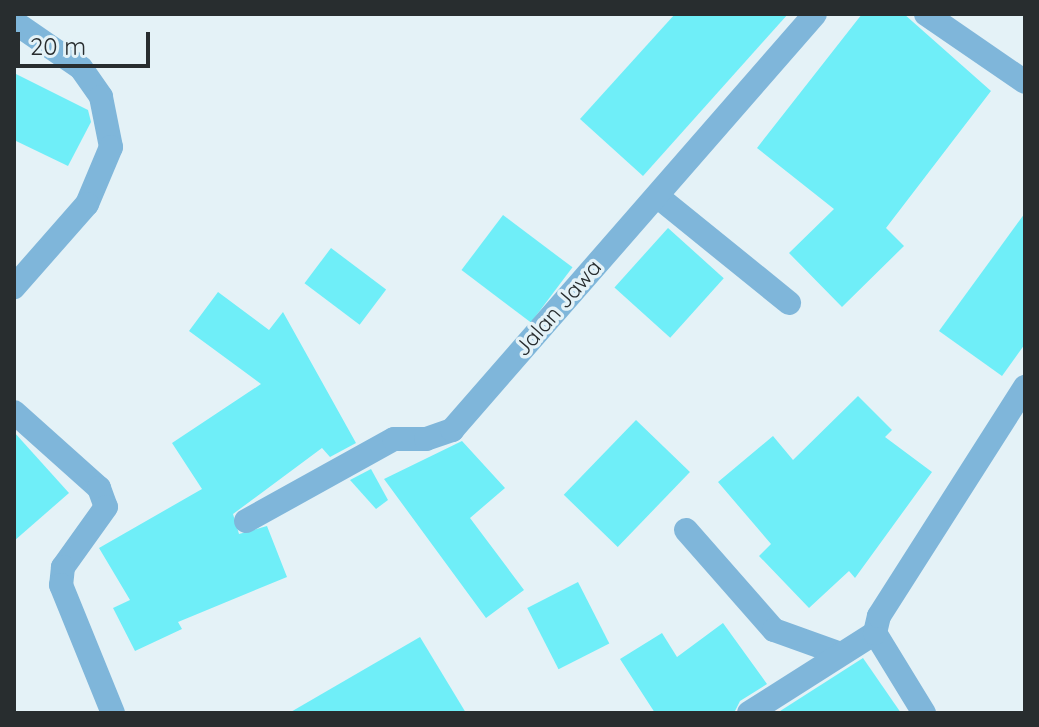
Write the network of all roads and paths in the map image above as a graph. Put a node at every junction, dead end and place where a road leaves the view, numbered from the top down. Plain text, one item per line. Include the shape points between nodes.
1 (815, 14) edge
2 (926, 14) edge
3 (14, 22) edge
4 (1025, 82) edge
5 (657, 196) junction
6 (14, 287) edge
7 (789, 303) dead end
8 (1025, 387) edge
9 (14, 412) edge
10 (246, 521) dead end
11 (686, 530) dead end
12 (875, 633) junction
13 (841, 654) junction
14 (113, 713) edge
15 (749, 713) edge
16 (924, 713) edge

1 - 5 street, Jalan Jawa
2 - 4 street
3 - 6 street via 81,68 101,97 111,147 87,204
5 - 7 street
5 - 10 street, Jalan Jawa via 452,430 426,439 394,439
8 - 12 street via 884,603
9 - 14 street via 99,488 106,507 63,567 61,585
11 - 13 street via 774,630
12 - 13 street
12 - 16 street
13 - 15 street

